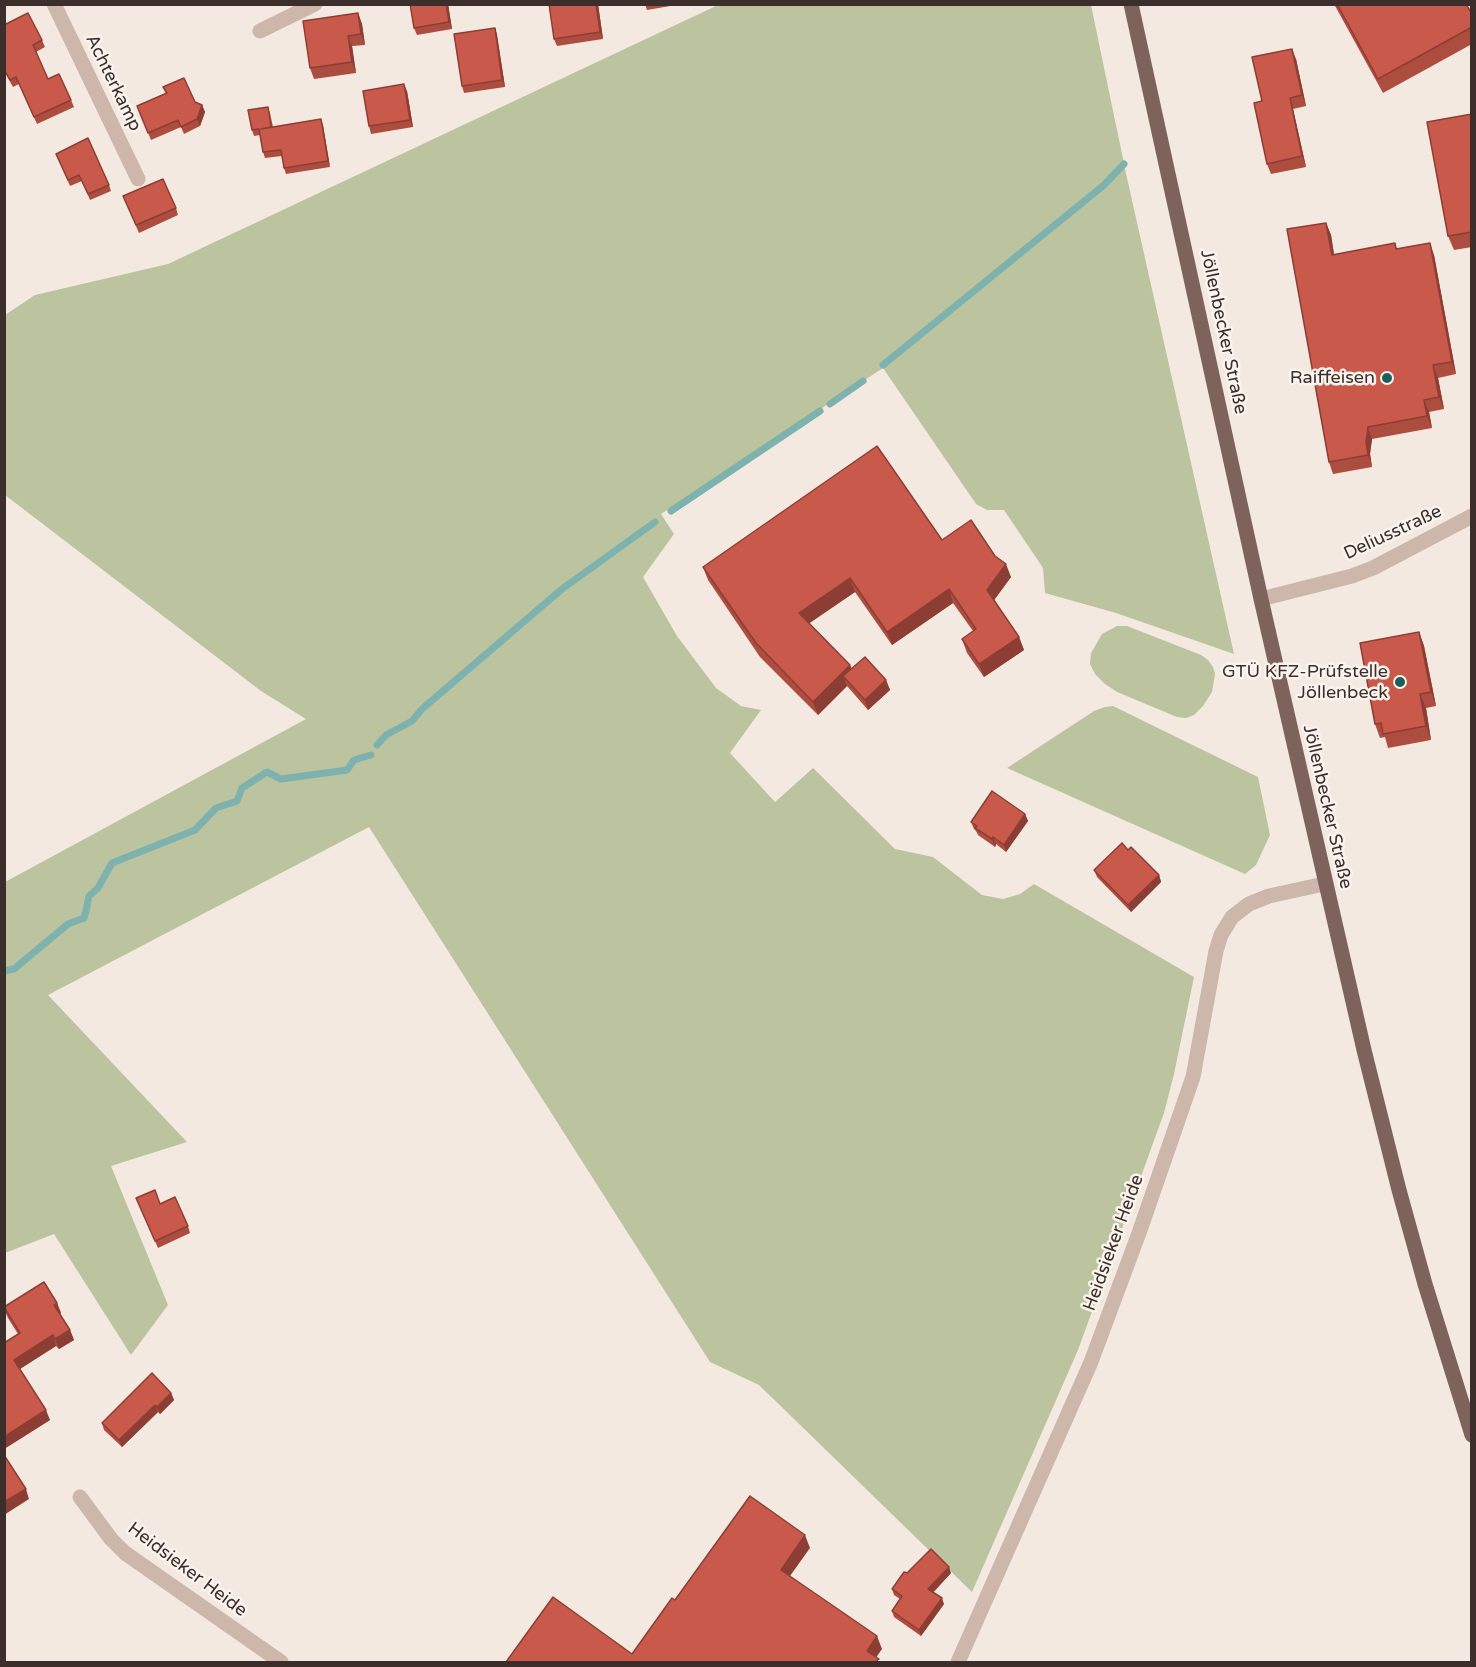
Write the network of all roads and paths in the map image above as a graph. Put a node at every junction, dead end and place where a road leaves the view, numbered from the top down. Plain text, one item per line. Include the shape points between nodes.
1 (54, 4) edge
2 (315, 4) edge
3 (1131, 4) edge
4 (260, 31) dead end
5 (138, 179) dead end
6 (1472, 516) edge
7 (1261, 599) junction
8 (1324, 884) junction
9 (1472, 1435) edge
10 (80, 1497) dead end
11 (281, 1662) edge
12 (958, 1662) edge

1 - 5 street, Achterkamp
2 - 4 street
3 - 7 main road, Jöllenbecker Straße
6 - 7 street, Deliusstraße via 1352,576
7 - 8 main road, Jöllenbecker Straße
8 - 9 main road, Jöllenbecker Straße via 1399,1190
8 - 12 street, Heidsieker Heide via 1249,904 1232,917 1221,935 1193,1077 1139,1233 1091,1362
10 - 11 street, Heidsieker Heide via 125,1553

